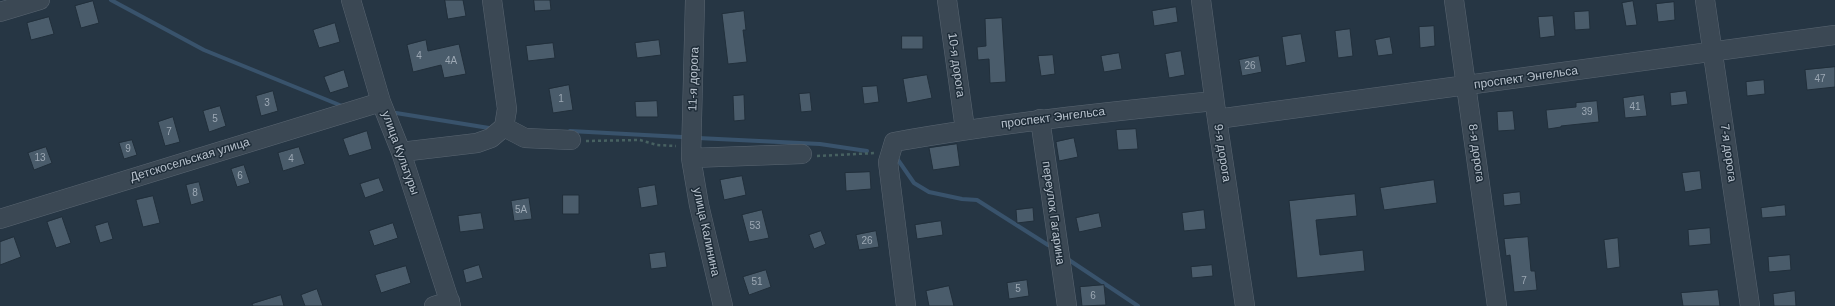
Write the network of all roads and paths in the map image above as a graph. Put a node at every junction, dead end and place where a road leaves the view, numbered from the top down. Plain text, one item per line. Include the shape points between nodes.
1 (40, 0) edge
2 (351, 0) edge
3 (492, 0) edge
4 (695, 0) edge
5 (948, 0) edge
6 (1201, 0) edge
7 (1454, 0) edge
8 (1705, 0) edge
9 (0, 12) edge
10 (1835, 35) edge
11 (1713, 52) junction
12 (1466, 86) junction
13 (381, 102) junction
14 (1216, 110) junction
15 (1040, 119) junction
16 (504, 127) junction
17 (965, 129) junction
18 (571, 140) joint
19 (667, 146) dead end
20 (893, 146) junction
21 (401, 152) junction
22 (802, 154) dead end
23 (822, 157) dead end
24 (691, 158) junction
25 (0, 219) edge
26 (445, 304) edge
27 (722, 306) edge
28 (906, 306) edge
29 (1067, 306) edge
30 (1245, 306) edge
31 (1497, 306) edge
32 (1750, 306) edge

1 - 9 street
2 - 13 street, улица Культуры
3 - 16 street via 507,109
4 - 24 street, 11-я дорога
5 - 17 street, 10-я дорога
6 - 14 street, 9-я дорога
7 - 12 street, 8-я дорога
8 - 11 street, 7-я дорога
10 - 11 street, проспект Энгельса
11 - 12 street, проспект Энгельса
11 - 32 street, 7-я дорога
12 - 14 street, проспект Энгельса
12 - 31 street, 8-я дорога
13 - 21 street, улица Культуры
13 - 25 street, Детскосельская улица
14 - 15 street, проспект Энгельса
14 - 30 street, 9-я дорога
15 - 17 street, проспект Энгельса
15 - 29 street, переулок Гагарина
16 - 18 street via 525,138
16 - 21 street via 491,138 477,144
17 - 20 street, проспект Энгельса
18 - 19 path via 640,140
20 - 23 path via 877,153
20 - 28 street via 888,162
21 - 26 street, улица Культуры
22 - 24 street
24 - 27 street, улица Калинина

